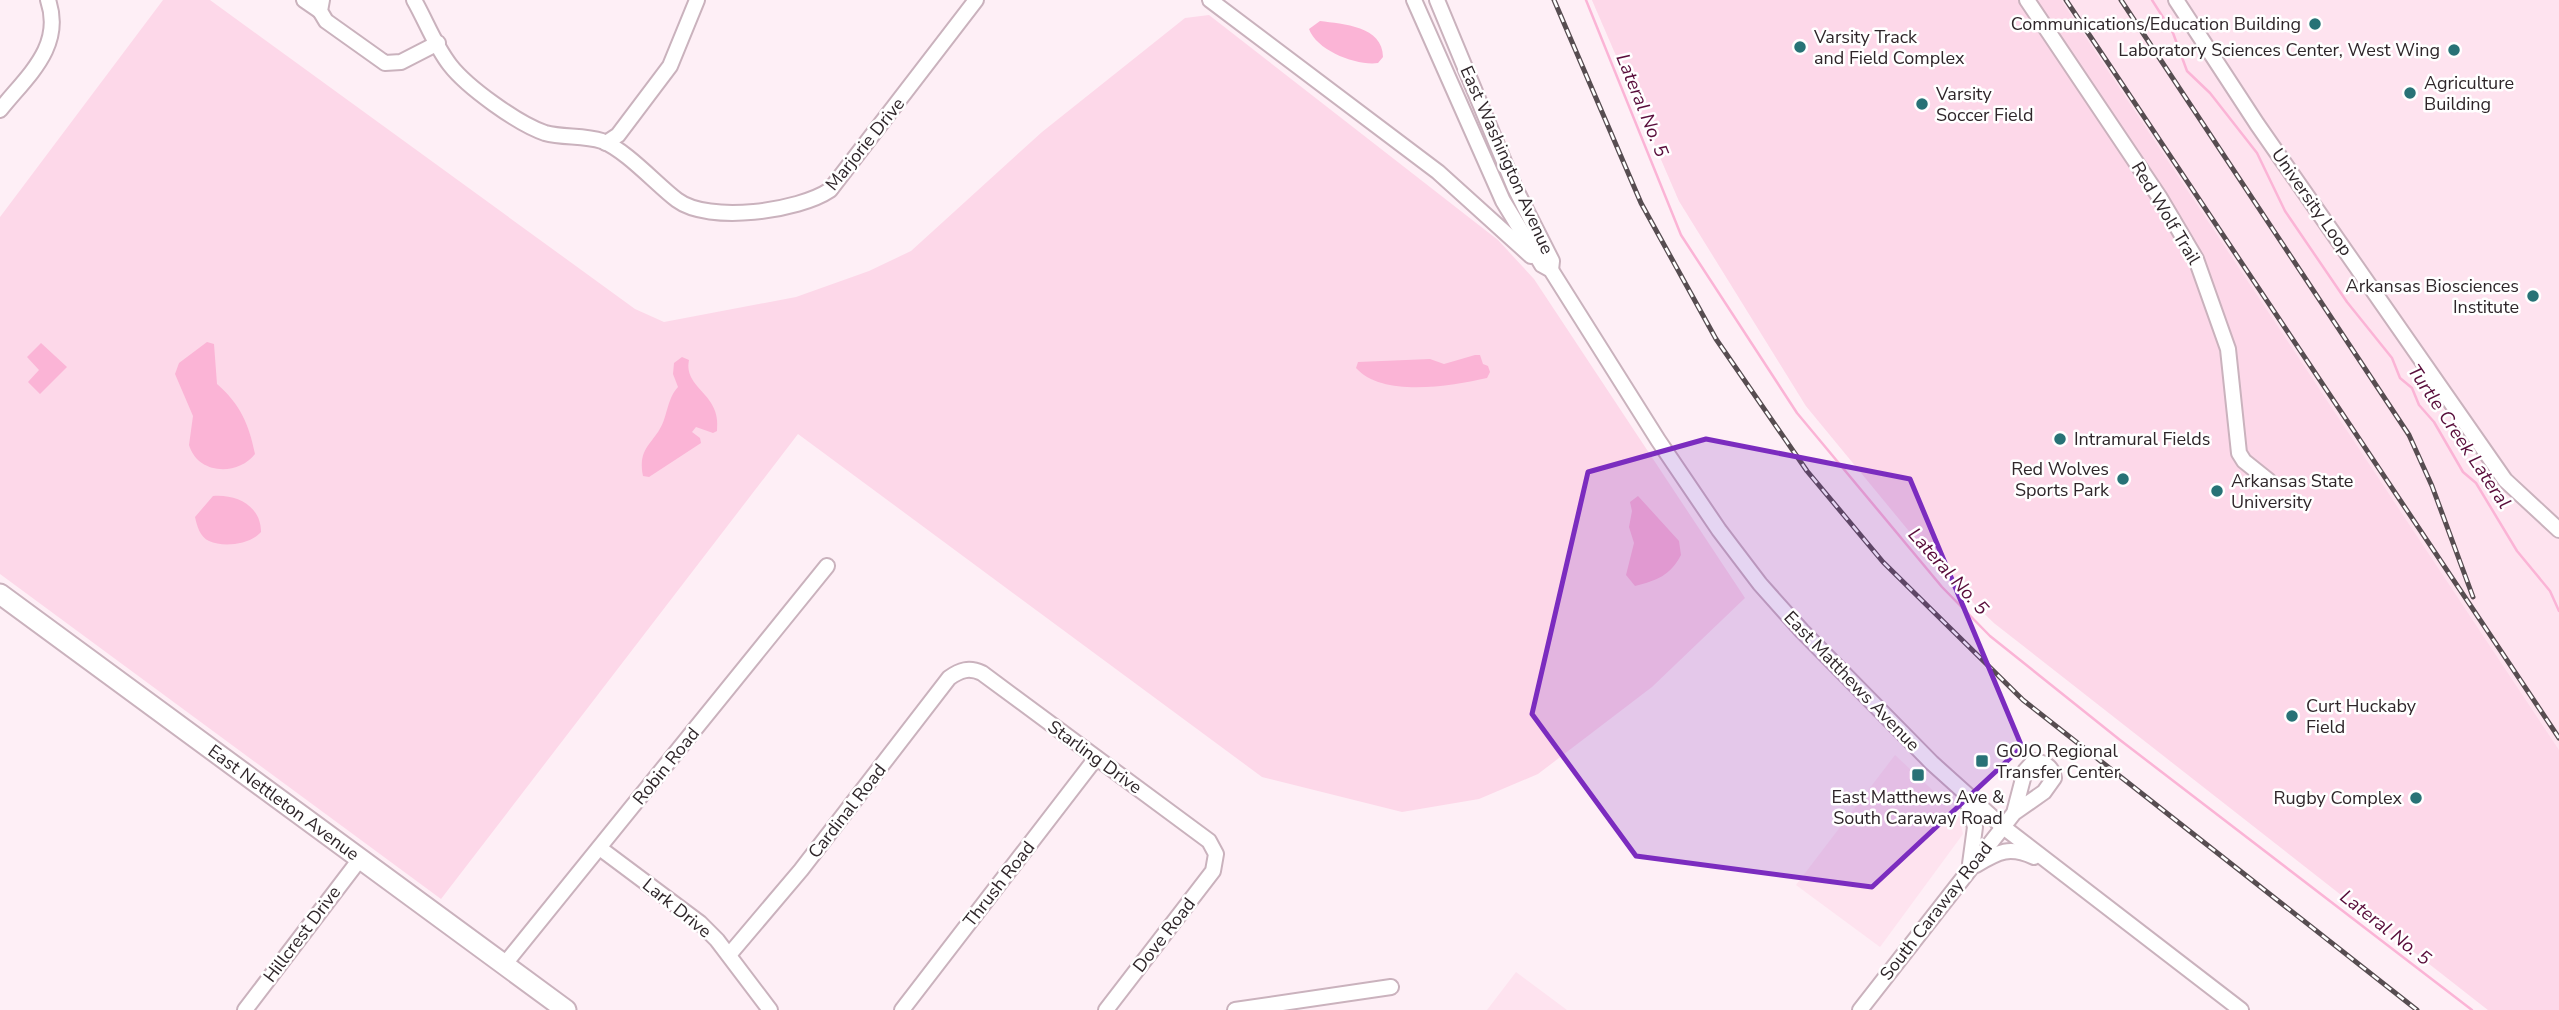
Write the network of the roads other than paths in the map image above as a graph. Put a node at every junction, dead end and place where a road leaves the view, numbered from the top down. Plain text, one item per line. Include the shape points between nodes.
1 (304, 0) edge
2 (414, 0) edge
3 (697, 0) edge
4 (976, 0) edge
5 (1210, 0) edge
6 (1414, 0) edge
7 (1437, 0) edge
8 (2027, 0) edge
9 (2176, 0) edge
10 (49, 5) edge
11 (321, 6) edge
12 (438, 43) junction
13 (0, 110) edge
14 (606, 143) junction
15 (1547, 268) junction
16 (2270, 481) dead end
17 (2559, 530) edge
18 (827, 566) dead end
19 (0, 594) edge
20 (965, 670) joint
21 (1096, 758) junction
22 (1960, 789) junction
23 (2014, 813) dead end
24 (2002, 826) junction
25 (601, 849) junction
26 (1216, 857) joint
27 (360, 859) junction
28 (2052, 865) junction
29 (1969, 869) junction
30 (729, 955) junction
31 (504, 965) junction
32 (1391, 987) dead end
33 (245, 1010) edge
34 (566, 1010) edge
35 (770, 1010) edge
36 (902, 1010) edge
37 (1107, 1010) edge
38 (1235, 1010) edge
39 (1860, 1010) edge
40 (2241, 1010) edge

1 - 11 street
2 - 12 street
3 - 14 street via 670,66 618,135
4 - 14 street, Marjorie Drive via 830,190 814,199 753,211 691,208
5 - 15 street via 1438,172
6 - 15 street, East Washington Avenue via 1503,201
7 - 15 street, East Washington Avenue via 1510,176 1552,261
8 - 16 street, Red Wolf Trail via 2196,259 2228,349 2239,453
9 - 17 street, University Loop via 2498,470 2523,500
10 - 13 street via 53,25 49,48
11 - 12 street via 326,21 382,62 397,66
12 - 14 street via 458,74 525,124 557,136
15 - 22 street, East Matthews Avenue via 1658,440 1760,584
18 - 25 street, Robin Road
19 - 27 main road, East Nettleton Avenue
20 - 21 street, Starling Drive via 982,673
20 - 30 street, Cardinal Road via 949,678 801,870
21 - 26 street, Starling Drive via 1209,841
21 - 36 street, Thrush Road
22 - 24 street, East Matthews Avenue
22 - 29 street via 1974,824
23 - 24 street, South Caraway Road
24 - 28 street, East Matthews Avenue
24 - 29 street, South Caraway Road
25 - 30 street, Lark Drive via 680,906
25 - 31 street, Robin Road
26 - 37 street, Dove Road via 1213,871
27 - 31 main road, East Nettleton Avenue
27 - 33 street, Hillcrest Drive
28 - 29 street via 2018,850 2006,850
28 - 40 street, East Matthews Avenue
29 - 39 street, South Caraway Road
30 - 35 street, Lark Drive
31 - 34 main road, East Nettleton Avenue
32 - 38 street

